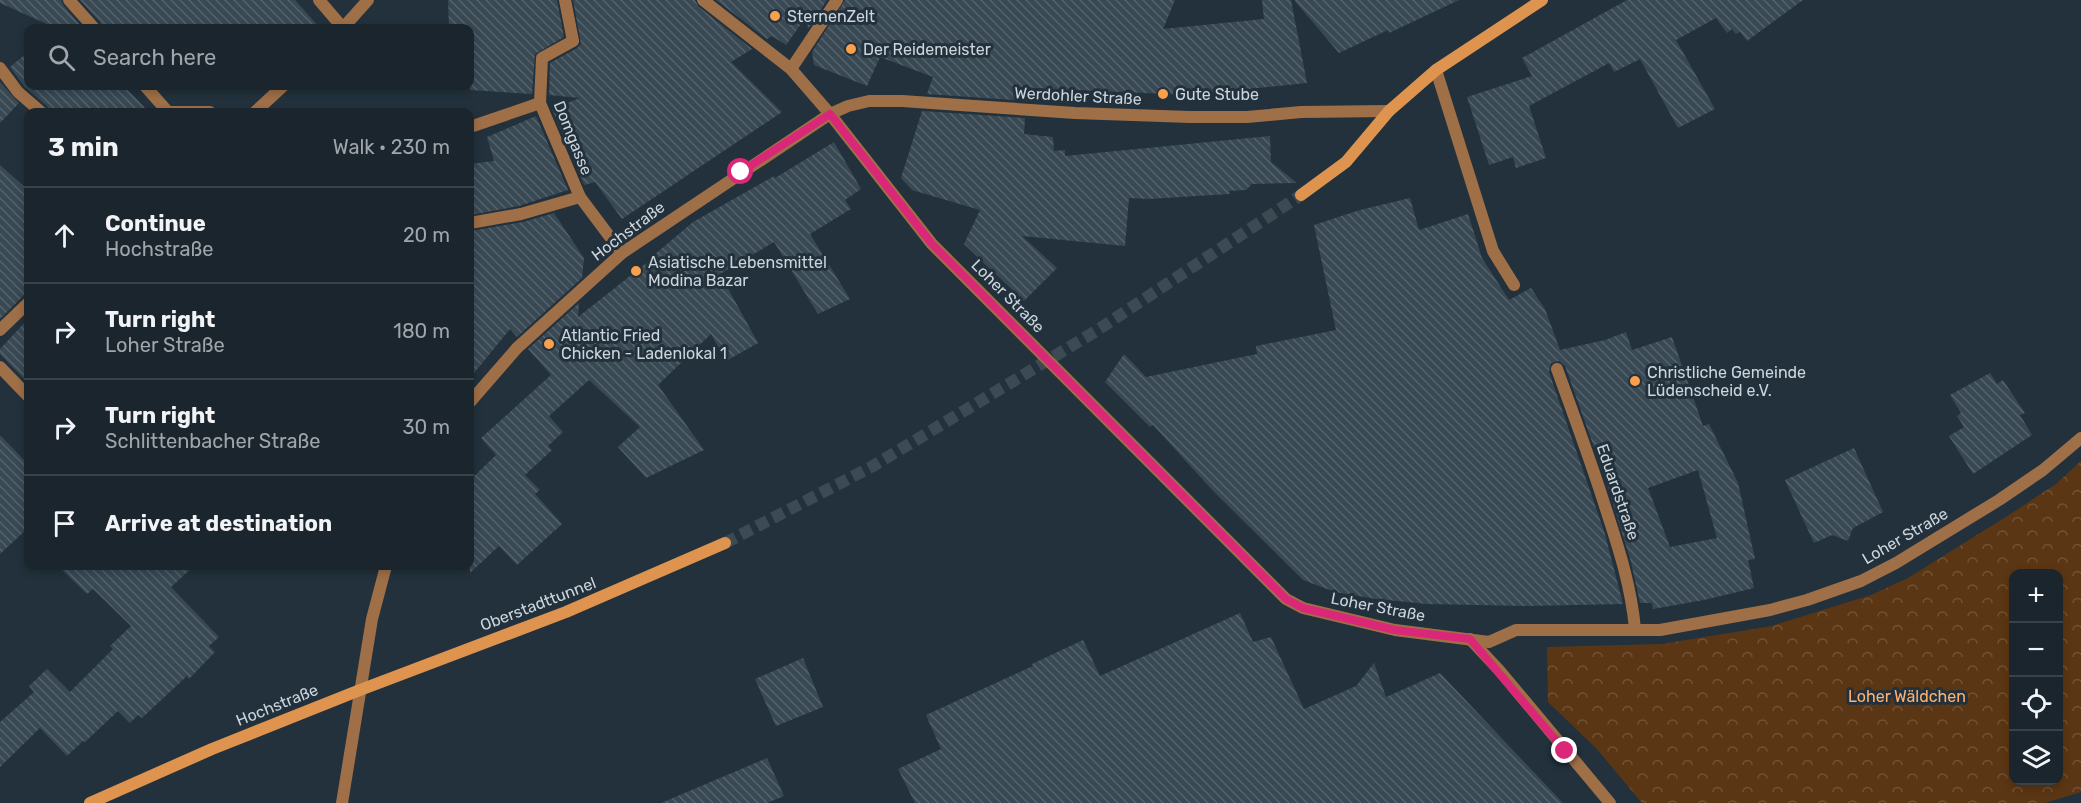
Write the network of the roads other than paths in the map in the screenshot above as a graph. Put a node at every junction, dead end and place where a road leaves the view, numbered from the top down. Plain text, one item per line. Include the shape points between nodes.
1 (69, 0) edge
2 (319, 0) edge
3 (368, 0) edge
4 (565, 0) edge
5 (703, 0) edge
6 (837, 0) edge
7 (1542, 0) edge
8 (90, 24) edge
9 (340, 24) edge
10 (347, 24) edge
11 (0, 68) edge
12 (791, 69) junction
13 (1436, 70) junction
14 (148, 90) edge
15 (279, 90) edge
16 (540, 103) junction
17 (36, 108) edge
18 (164, 108) edge
19 (259, 108) edge
20 (1389, 111) junction
21 (830, 114) junction
22 (474, 126) edge
23 (1301, 195) tunnel mouth
24 (580, 197) junction
25 (474, 222) edge
26 (622, 253) junction
27 (1514, 285) dead end
28 (24, 307) edge
29 (0, 330) edge
30 (0, 367) edge
31 (1557, 369) dead end
32 (24, 392) edge
33 (474, 397) edge
34 (2081, 438) edge
35 (725, 543) tunnel mouth
36 (385, 570) edge
37 (1635, 629) junction
38 (1470, 639) junction
39 (360, 690) junction
40 (90, 803) edge
41 (342, 803) edge
42 (1610, 803) edge

1 - 8 street
2 - 9 street
3 - 10 street
4 - 16 street, Domgasse via 573,42 542,58
5 - 12 street, Loher Straße
6 - 12 street
7 - 13 street
11 - 17 street
12 - 21 street, Loher Straße
13 - 20 street
13 - 27 street via 1493,251
14 - 18 street
15 - 19 street
16 - 22 street
16 - 24 street, Domgasse
20 - 21 street, Werdohler Straße via 1190,117 869,101
20 - 23 street via 1346,162
21 - 26 street, Hochstraße
21 - 38 street, Loher Straße via 932,244 1286,599 1303,608 1395,630
24 - 25 street
24 - 26 street, Domgasse
26 - 33 street, Hochstraße via 517,348
28 - 29 street
30 - 32 street
31 - 37 street, Eduardstraße via 1624,562
34 - 37 street, Loher Straße via 1999,500 1860,581 1770,610 1660,630
35 - 39 street, Oberstadttunnel via 566,612
36 - 39 street
37 - 38 street, Loher Straße via 1516,630 1489,642
38 - 42 street
39 - 40 street, Hochstraße
39 - 41 street

